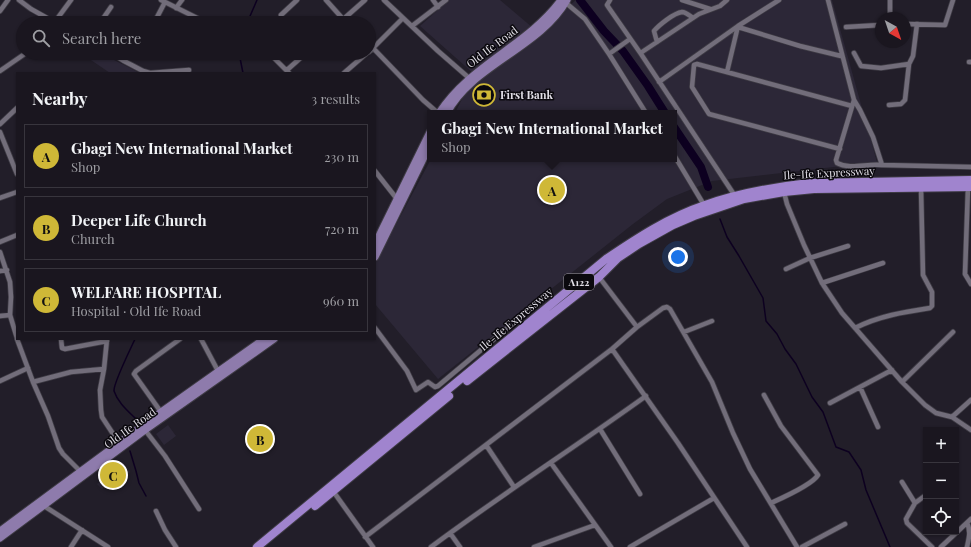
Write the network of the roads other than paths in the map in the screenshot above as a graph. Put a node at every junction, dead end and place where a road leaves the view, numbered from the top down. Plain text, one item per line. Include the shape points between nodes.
1 (8, 0) edge
2 (19, 0) edge
3 (71, 0) edge
4 (182, 0) edge
5 (297, 0) edge
6 (326, 0) edge
7 (365, 0) edge
8 (384, 0) edge
9 (433, 0) edge
10 (446, 0) edge
11 (610, 0) edge
12 (681, 0) edge
13 (727, 0) edge
14 (779, 0) edge
15 (828, 0) edge
16 (890, 0) edge
17 (953, 0) edge
18 (163, 1) edge
19 (565, 1) edge
20 (111, 7) dead end
21 (438, 7) junction
22 (176, 8) junction
23 (711, 9) junction
24 (0, 11) edge
25 (890, 12) edge
26 (281, 15) dead end
27 (43, 16) edge
28 (60, 16) edge
29 (105, 16) edge
30 (157, 16) edge
31 (192, 16) edge
32 (341, 16) edge
33 (347, 16) edge
34 (403, 18) junction
35 (693, 18) junction
36 (546, 22) junction
37 (911, 24) edge
38 (917, 24) junction
39 (875, 25) edge
40 (412, 26) junction
41 (738, 27) junction
42 (846, 27) dead end
43 (629, 40) junction
44 (657, 42) junction
45 (376, 45) edge
46 (376, 51) edge
47 (610, 53) junction
48 (854, 53) dead end
49 (641, 54) junction
50 (842, 56) junction
51 (691, 59) junction
52 (16, 60) edge
53 (277, 60) edge
54 (299, 60) edge
55 (359, 60) edge
56 (124, 61) edge
57 (695, 64) junction
58 (909, 64) junction
59 (189, 70) dead end
60 (0, 71) edge
61 (146, 72) edge
62 (163, 72) edge
63 (288, 72) edge
64 (345, 72) edge
65 (727, 72) junction
66 (469, 78) junction
67 (659, 82) junction
68 (854, 100) junction
69 (889, 105) dead end
70 (852, 106) junction
71 (16, 109) edge
72 (435, 110) edge
73 (441, 110) edge
74 (449, 110) edge
75 (644, 110) edge
76 (0, 124) edge
77 (0, 132) edge
78 (427, 140) edge
79 (427, 149) edge
80 (840, 149) junction
81 (419, 160) junction
82 (677, 160) edge
83 (15, 165) edge
84 (882, 165) junction
85 (971, 167) edge
86 (376, 172) edge
87 (970, 185) edge
88 (921, 188) junction
89 (16, 192) edge
90 (784, 192) junction
91 (735, 196) junction
92 (0, 198) edge
93 (397, 199) junction
94 (704, 205) junction
95 (16, 235) edge
96 (0, 242) edge
97 (376, 242) edge
98 (848, 246) dead end
99 (0, 252) edge
100 (376, 254) edge
101 (810, 258) junction
102 (883, 263) dead end
103 (786, 269) dead end
104 (7, 270) junction
105 (0, 271) edge
106 (599, 277) junction
107 (822, 283) junction
108 (971, 284) edge
109 (10, 315) junction
110 (0, 316) edge
111 (712, 321) dead end
112 (524, 327) junction
113 (637, 327) junction
114 (855, 328) junction
115 (376, 329) edge
116 (684, 332) junction
117 (953, 332) dead end
118 (16, 336) edge
119 (17, 340) edge
120 (60, 340) edge
121 (107, 340) edge
122 (179, 340) edge
123 (202, 340) edge
124 (263, 340) edge
125 (272, 340) edge
126 (612, 349) junction
127 (248, 354) junction
128 (28, 368) junction
129 (104, 369) junction
130 (892, 370) junction
131 (218, 371) junction
132 (0, 381) edge
133 (33, 382) junction
134 (902, 382) junction
135 (860, 387) junction
136 (764, 395) dead end
137 (646, 396) junction
138 (971, 400) edge
139 (830, 403) dead end
140 (161, 412) junction
141 (952, 417) junction
142 (878, 427) dead end
143 (600, 429) junction
144 (145, 430) junction
145 (971, 430) edge
146 (118, 443) junction
147 (486, 445) junction
148 (551, 463) junction
149 (94, 464) junction
150 (80, 471) junction
151 (902, 482) dead end
152 (514, 487) junction
153 (333, 491) junction
154 (640, 494) dead end
155 (923, 497) edge
156 (714, 498) junction
157 (771, 503) junction
158 (915, 503) junction
159 (44, 506) junction
160 (199, 509) dead end
161 (156, 511) dead end
162 (969, 521) edge
163 (845, 524) dead end
164 (595, 525) junction
165 (82, 530) junction
166 (0, 531) edge
167 (450, 533) junction
168 (365, 537) junction
169 (0, 538) edge
170 (71, 547) edge
171 (108, 547) edge
172 (176, 547) edge
173 (257, 547) edge
174 (265, 547) edge
175 (373, 547) edge
176 (431, 547) edge
177 (460, 547) edge
178 (534, 547) edge
179 (611, 547) edge
180 (630, 547) edge
181 (747, 547) edge
182 (797, 547) edge
183 (802, 547) edge
184 (932, 547) edge
185 (941, 547) edge
186 (967, 547) edge

1 - 24 street
2 - 27 street
3 - 28 street
4 - 22 street
5 - 26 street
6 - 32 street
7 - 33 street
8 - 34 street
9 - 21 street
10 - 21 street
11 - 43 street via 607,5
12 - 23 street
13 - 23 street
14 - 41 street
15 - 50 street
16 - 25 street
17 - 38 street via 945,24
18 - 22 street
18 - 30 street
19 - 36 main road, Old Ife Road
19 - 47 street via 585,19
20 - 29 street
21 - 40 street
22 - 31 street
23 - 35 street
34 - 40 street
34 - 45 street
35 - 44 street
35 - 44 street via 682,12 667,20 654,31
36 - 66 main road, Old Ife Road
36 - 74 main road, Old Ife Road via 477,78
37 - 38 street
38 - 58 street via 913,56
39 - 42 street
40 - 66 street
41 - 50 street
41 - 51 street
41 - 65 street
43 - 47 street
43 - 49 street
44 - 49 street
46 - 72 street
47 - 75 street
48 - 58 street via 861,66 881,68
49 - 67 street
50 - 68 street
51 - 57 street
51 - 67 street
52 - 60 street
53 - 63 street
54 - 63 street
55 - 64 street
56 - 61 street
57 - 65 street
57 - 80 street via 692,86 709,114
58 - 69 street via 905,100 902,104
59 - 62 street
65 - 70 street
66 - 73 main road, Old Ife Road
67 - 91 street
68 - 70 street
68 - 84 street via 873,137
70 - 80 street
71 - 76 street
77 - 83 street
78 - 81 main road
79 - 81 main road
80 - 84 street via 836,160 843,166
81 - 93 main road
81 - 100 main road
82 - 94 street
84 - 85 street
86 - 93 street
87 - 88 highway, Ile-Ife Expressway / A122
87 - 91 highway, Ile-Ife Expressway / A122 via 809,183
87 - 108 street via 965,274
88 - 90 highway, Ile-Ife Expressway / A122 via 844,188
88 - 114 street via 923,275 932,292 932,306 869,320
89 - 92 street
90 - 101 street via 796,228
90 - 106 highway, Ile-Ife Expressway / A122 via 726,204 673,225 618,258
91 - 94 highway, Ile-Ife Expressway / A122
93 - 97 main road
94 - 112 highway, Ile-Ife Expressway / A122 via 669,220 625,246
95 - 96 street
98 - 101 street
99 - 104 street
101 - 103 street
101 - 107 street
102 - 107 street
104 - 105 street
104 - 109 street via 11,287
106 - 113 street
106 - 153 highway, Ile-Ife Expressway / A122 via 505,350
107 - 114 street
109 - 110 street
109 - 118 street
111 - 116 street
112 - 115 street via 518,319 438,386 435,387 428,382 416,390 407,371
112 - 173 highway, Ile-Ife Expressway / A122
113 - 116 street via 667,307
113 - 126 street
114 - 130 street
116 - 157 street via 712,382 750,469
117 - 134 street
119 - 128 street
120 - 121 street via 62,348 65,349
121 - 129 street
122 - 140 street via 134,374
123 - 131 street
124 - 127 main road, Old Ife Road
125 - 127 main road, Old Ife Road
126 - 137 street
126 - 147 street
127 - 131 main road, Old Ife Road
127 - 144 main road, Old Ife Road
128 - 132 street
128 - 133 street
129 - 133 street via 71,372
129 - 146 street via 100,390 102,417
130 - 134 street
130 - 135 street
131 - 140 main road, Old Ife Road
133 - 150 street via 59,448
134 - 141 street via 930,409
135 - 139 street
135 - 142 street
136 - 157 street via 781,426 818,475 805,486
137 - 143 street
137 - 156 street
138 - 141 street
140 - 146 main road, Old Ife Road
141 - 145 street
143 - 148 street
143 - 154 street
144 - 149 main road, Old Ife Road
144 - 160 street
146 - 149 main road, Old Ife Road
147 - 152 street
147 - 168 street
148 - 152 street
148 - 164 street
149 - 150 main road, Old Ife Road
149 - 159 main road, Old Ife Road
150 - 166 main road, Old Ife Road
151 - 158 street
152 - 167 street
153 - 168 street
153 - 174 highway, Ile-Ife Expressway / A122
155 - 158 street
156 - 180 street
156 - 181 street
157 - 182 street
158 - 184 street via 906,523
159 - 165 street
159 - 169 main road, Old Ife Road
161 - 172 street
162 - 185 street
162 - 186 street
163 - 183 street
164 - 178 street
164 - 179 street
165 - 170 street
165 - 171 street
167 - 176 street
167 - 177 street
168 - 175 street

